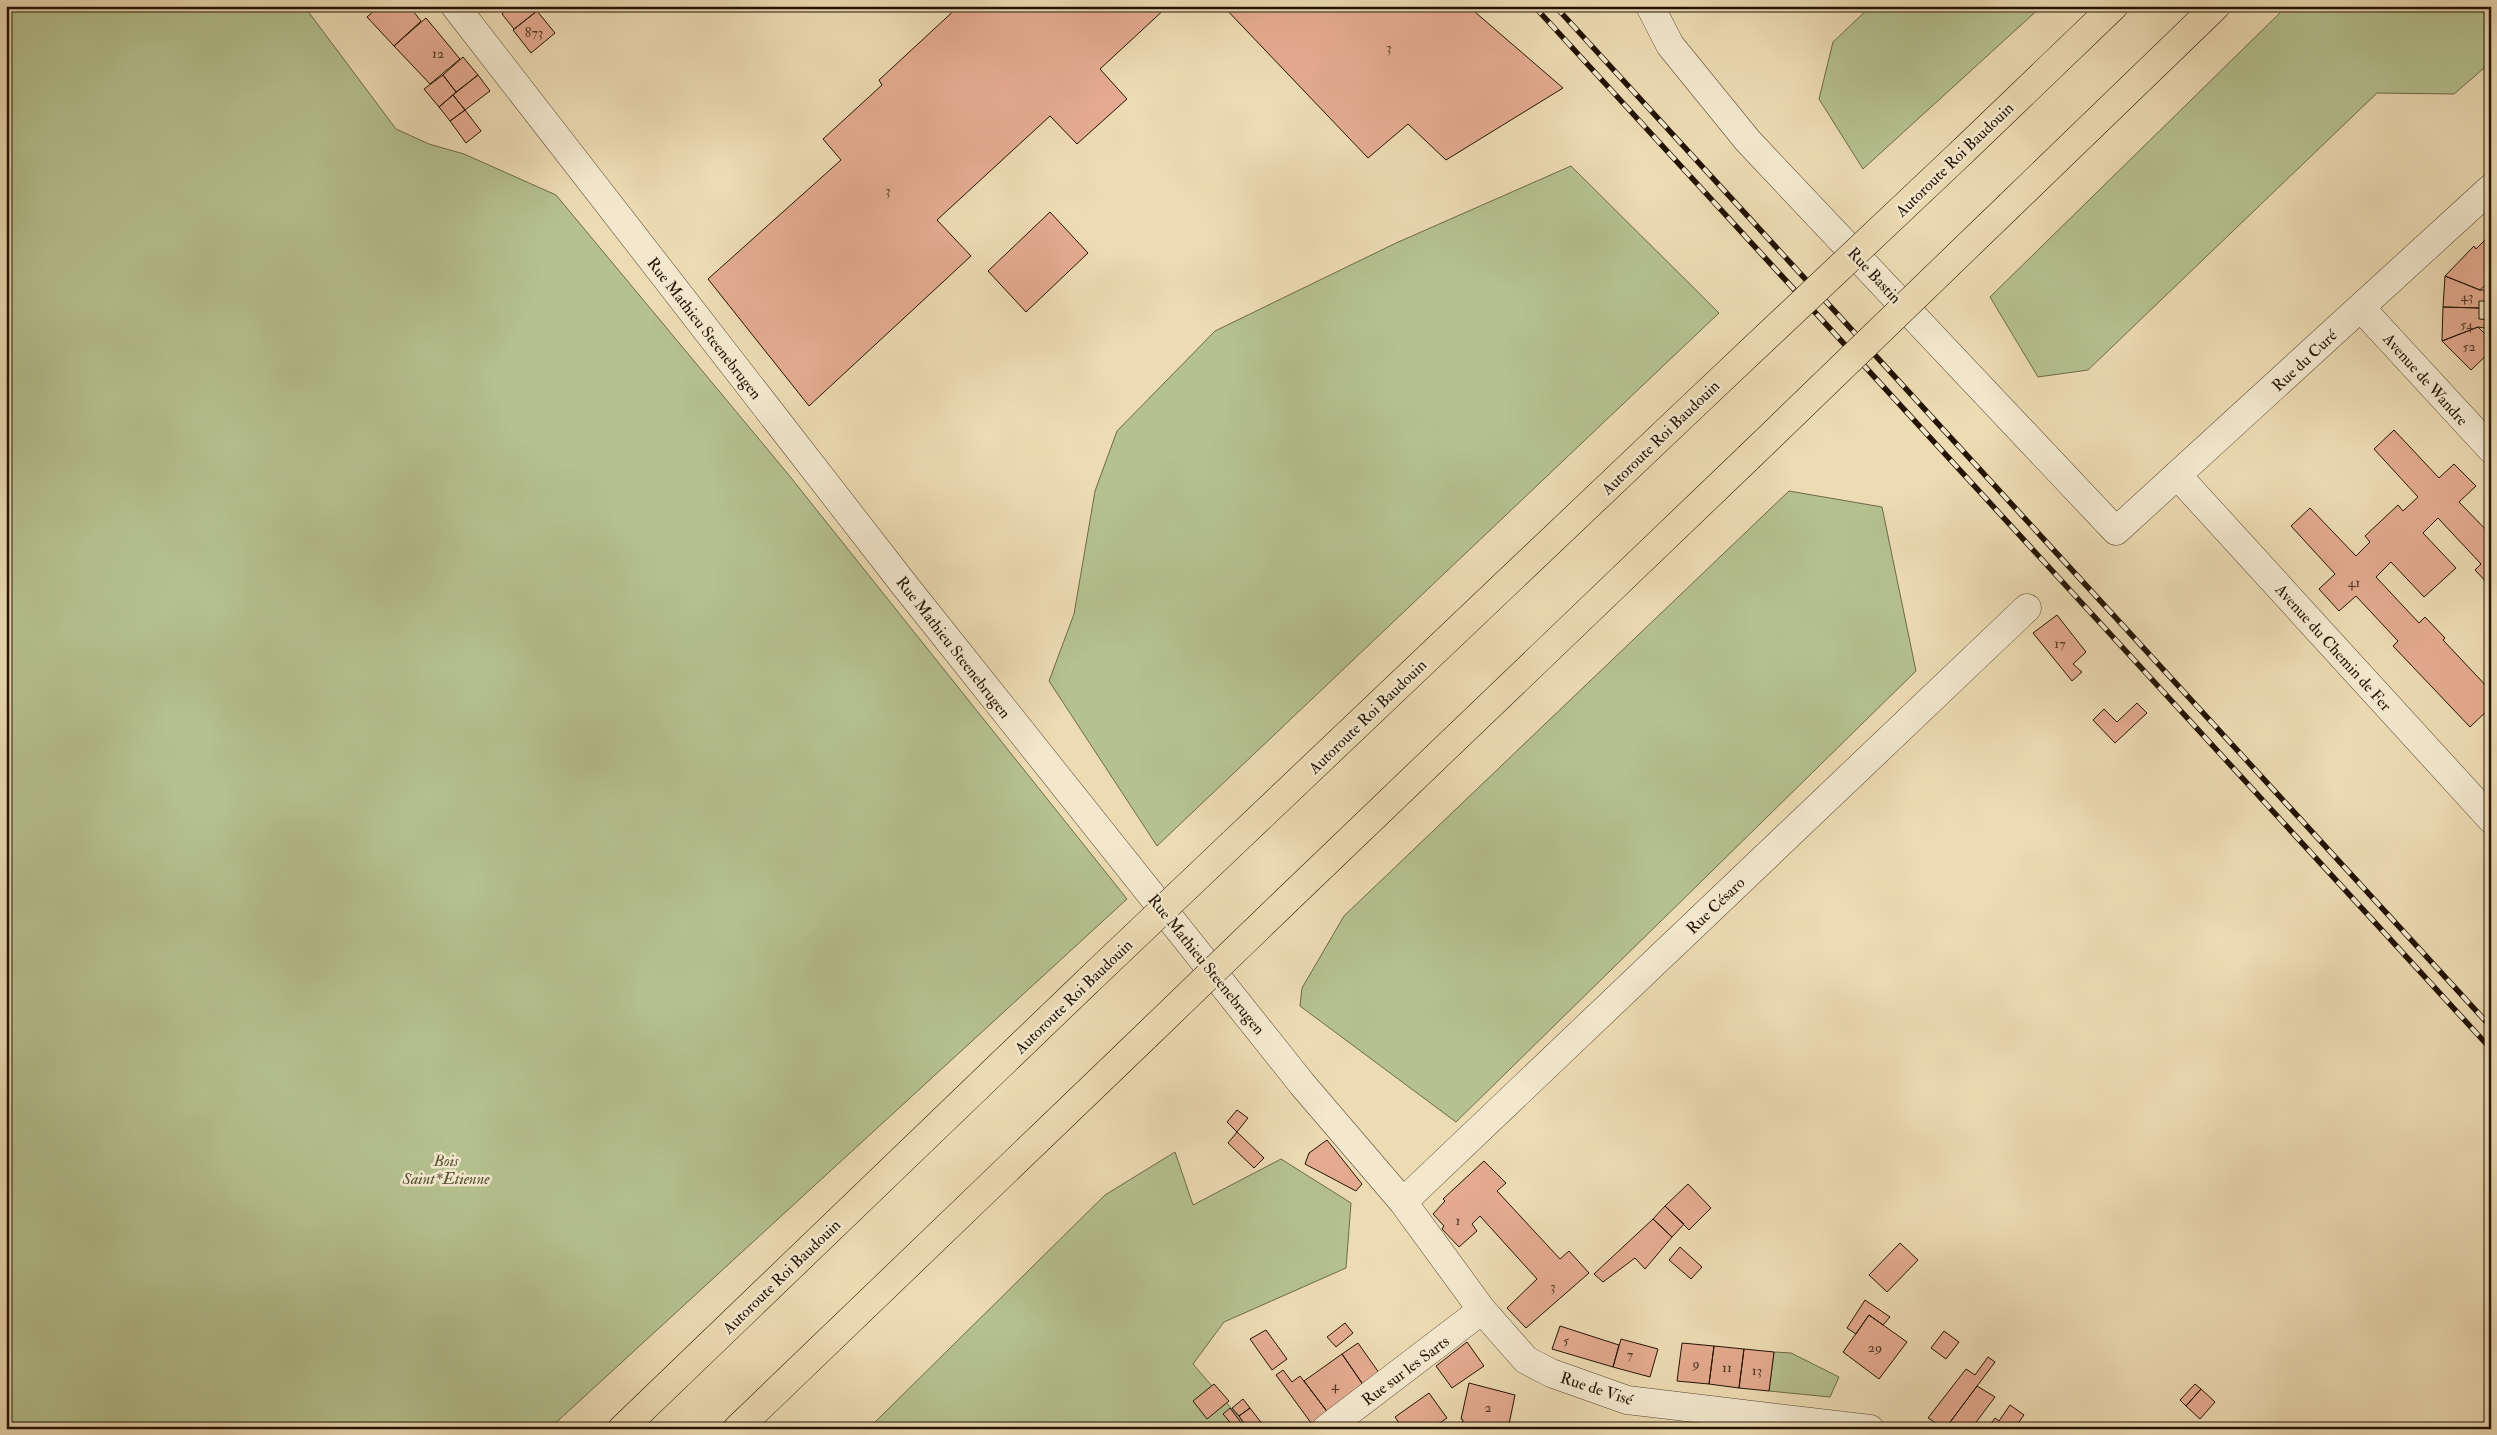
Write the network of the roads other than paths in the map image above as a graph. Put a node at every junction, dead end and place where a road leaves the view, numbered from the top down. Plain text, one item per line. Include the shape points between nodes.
1 (455, 6) edge
2 (1650, 6) edge
3 (2114, 6) edge
4 (2216, 6) edge
5 (2491, 188) edge
6 (2361, 308) junction
7 (2491, 450) edge
8 (2177, 475) junction
9 (2116, 531) joint
10 (2027, 608) dead end
11 (2491, 820) edge
12 (1403, 1202) junction
13 (1482, 1310) junction
14 (622, 1429) edge
15 (737, 1429) edge
16 (1326, 1429) edge
17 (1870, 1429) edge

1 - 12 street, Rue Mathieu Steenebrugen via 913,595 1302,1084
2 - 9 street, Rue Bastin via 1670,45 1748,141
3 - 14 highway, Autoroute Roi Baudouin, bridge via 1090,979
4 - 15 highway, bridge
5 - 6 street, Rue du Curé
6 - 7 street, Avenue de Wandre
6 - 8 street, Rue du Curé
8 - 9 street, Rue du Curé
8 - 11 street, Avenue du Chemin de Fer
10 - 12 street, Rue Césaro
12 - 13 street, Rue de Visé
13 - 16 street, Rue sur les Sarts
13 - 17 street, Rue de Visé via 1526,1360 1551,1373 1627,1400

